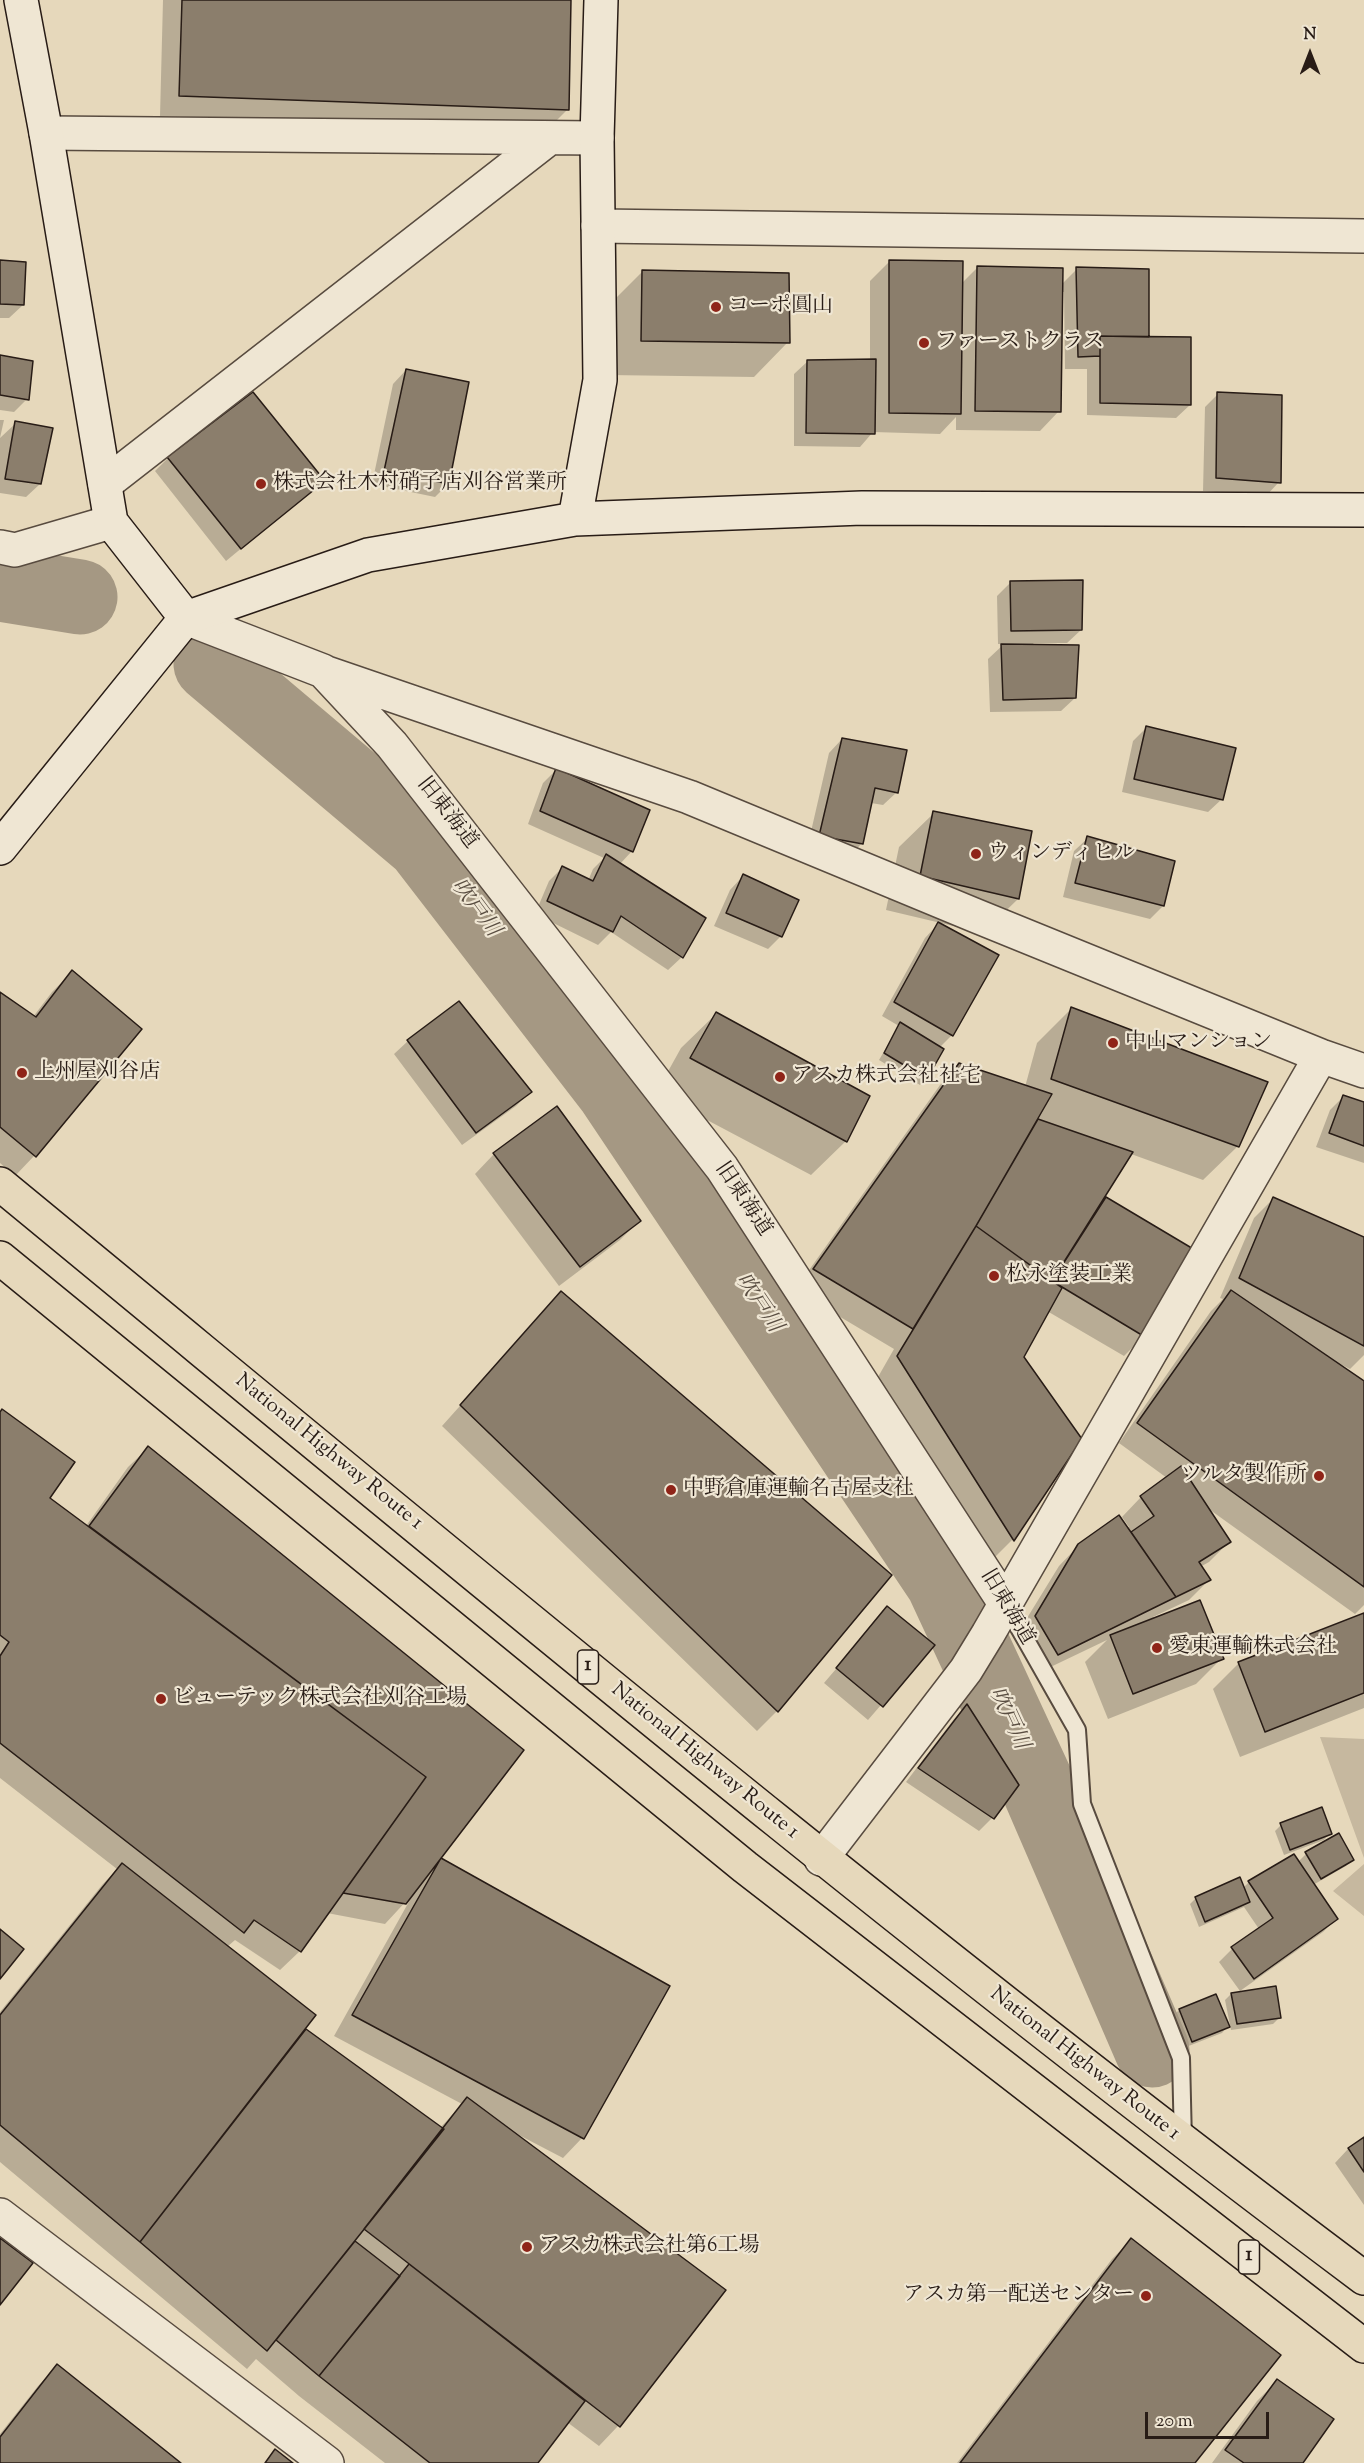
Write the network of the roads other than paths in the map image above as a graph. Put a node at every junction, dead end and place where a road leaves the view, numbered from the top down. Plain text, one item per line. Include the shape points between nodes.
1 (21, 0) edge
2 (601, 0) edge
3 (46, 133) junction
4 (597, 138) junction
5 (548, 139) junction
6 (598, 226) junction
7 (1364, 236) edge
8 (105, 484) junction
9 (1364, 510) edge
10 (575, 519) junction
11 (111, 522) junction
12 (0, 546) edge
13 (186, 618) junction
14 (323, 671) junction
15 (0, 848) edge
16 (1321, 1056) junction
17 (1364, 1071) edge
18 (0, 1184) edge
19 (0, 1258) edge
20 (1006, 1605) junction
21 (821, 1859) junction
22 (1183, 2143) junction
23 (0, 2215) edge
24 (1364, 2278) edge
25 (1364, 2346) edge
26 (327, 2463) edge

1 - 3 street
2 - 4 street
3 - 5 street
3 - 8 street
4 - 5 street
4 - 6 street
5 - 8 street
6 - 7 street
6 - 10 street via 600,380
8 - 11 street
9 - 10 street via 862,508
10 - 13 street via 368,555
11 - 12 street via 15,550
11 - 13 street
13 - 14 street, 旧東海道
13 - 15 street
14 - 16 street via 689,797
14 - 20 street, 旧東海道 via 392,745 722,1168
16 - 17 street
16 - 20 street
18 - 21 highway, National Highway Route 1 / 1
19 - 25 highway, 1 via 745,1867
20 - 21 street via 966,1670
20 - 22 lane, 旧東海道 via 1077,1730 1082,1804 1181,2058
21 - 22 highway, National Highway Route 1 / 1
22 - 24 highway, National Highway Route 1 / 1
23 - 26 street

